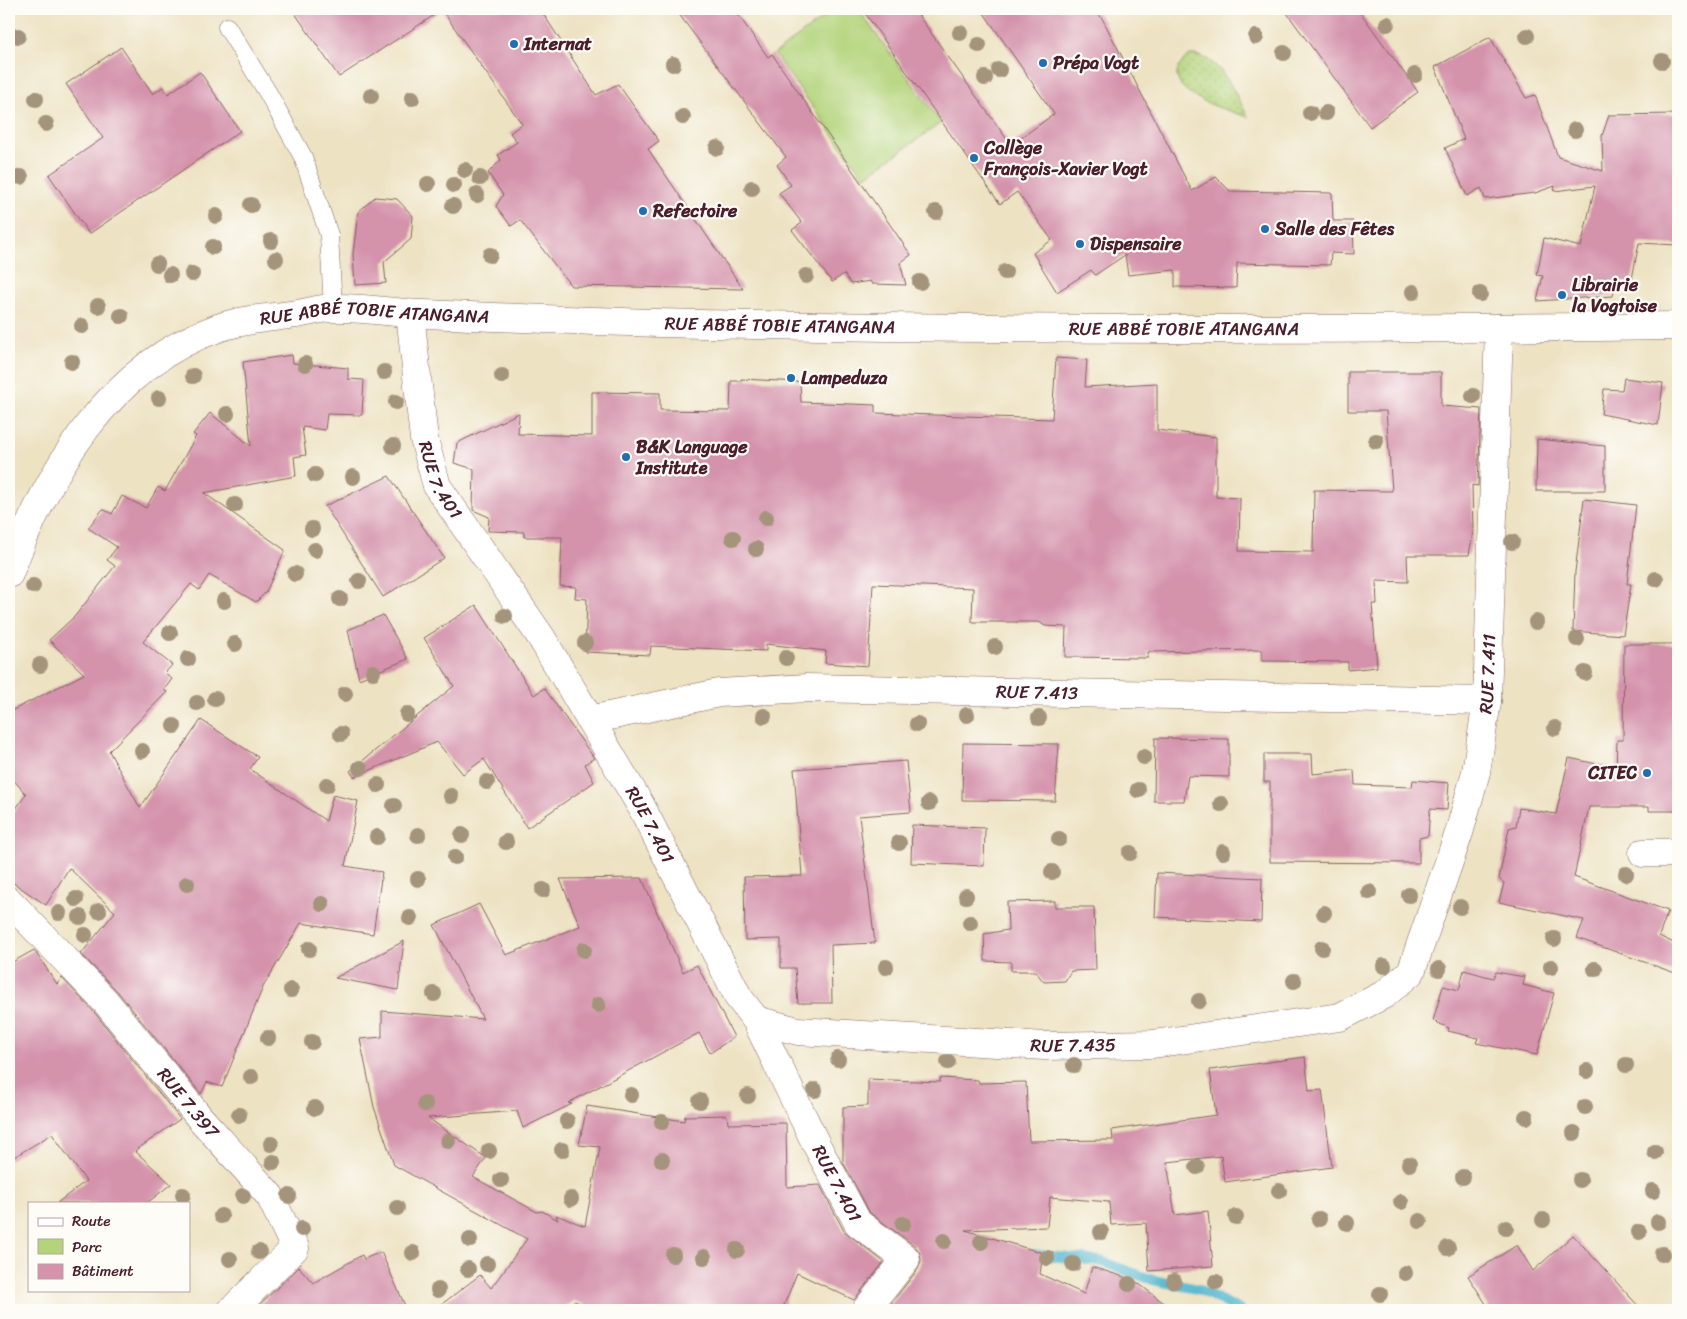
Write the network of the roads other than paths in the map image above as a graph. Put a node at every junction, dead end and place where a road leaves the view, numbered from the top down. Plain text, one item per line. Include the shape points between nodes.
1 (227, 27) dead end
2 (333, 308) junction
3 (410, 314) junction
4 (1678, 326) edge
5 (1499, 328) junction
6 (9, 574) edge
7 (1487, 701) junction
8 (590, 720) junction
9 (1643, 853) dead end
10 (1678, 853) edge
11 (9, 901) edge
12 (1385, 994) joint
13 (756, 1020) junction
14 (232, 1310) edge
15 (866, 1310) edge

1 - 2 lane via 268,93 302,157 329,235
2 - 3 street, RUE ABBÉ TOBIE ATANGANA
2 - 6 street, RUE ABBÉ TOBIE ATANGANA via 220,327 178,345 147,365 118,390 66,456 44,494
3 - 5 street, RUE ABBÉ TOBIE ATANGANA via 657,323
3 - 8 street, RUE 7.401 via 424,439 437,486 541,637
4 - 5 street, RUE ABBÉ TOBIE ATANGANA
5 - 7 street, RUE 7.411
7 - 8 street, RUE 7.413 via 807,688 719,693
7 - 12 street, RUE 7.411 via 1471,790 1459,833 1411,972
8 - 13 street, RUE 7.401 via 641,806 739,998
9 - 10 street
11 - 14 street, RUE 7.397 via 106,1002 200,1118 270,1196 295,1248
12 - 13 street, RUE 7.435 via 1340,1017 1153,1044 1046,1046 818,1033
13 - 15 street, RUE 7.401 via 858,1223 906,1259

